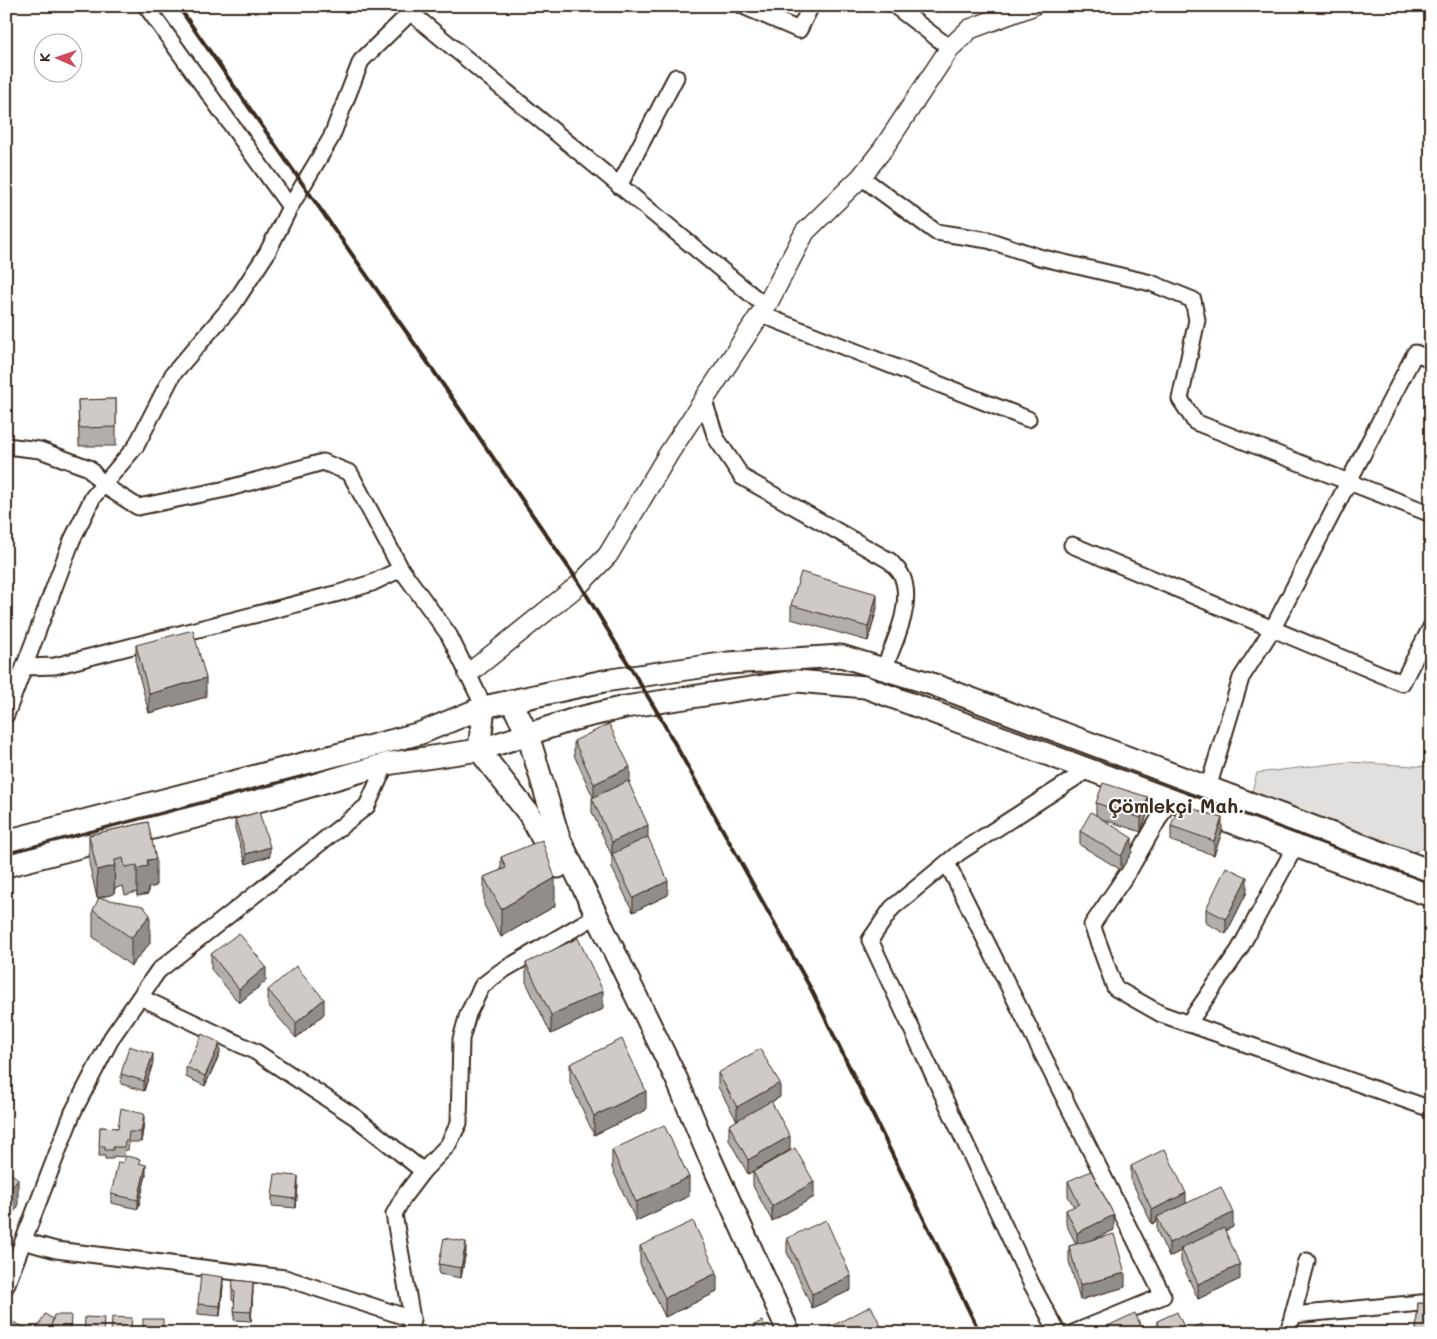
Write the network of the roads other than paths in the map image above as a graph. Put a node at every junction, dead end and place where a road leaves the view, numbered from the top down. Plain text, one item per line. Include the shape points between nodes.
1 (146, 6) edge
2 (743, 6) edge
3 (811, 6) edge
4 (895, 6) edge
5 (1032, 6) edge
6 (413, 9) edge
7 (1008, 10) edge
8 (950, 48) junction
9 (676, 77) dead end
10 (861, 177) junction
11 (620, 186) junction
12 (290, 208) junction
13 (763, 310) junction
14 (1431, 359) edge
15 (704, 401) junction
16 (1028, 419) dead end
17 (6, 446) edge
18 (1348, 482) junction
19 (104, 485) junction
20 (1431, 514) edge
21 (1072, 544) dead end
22 (402, 569) junction
23 (1431, 627) edge
24 (1273, 628) junction
25 (25, 667) junction
26 (884, 669) junction
27 (468, 674) junction
28 (511, 701) junction
29 (484, 707) junction
30 (6, 715) edge
31 (528, 735) junction
32 (479, 750) junction
33 (386, 764) junction
34 (1089, 769) junction
35 (1208, 788) junction
36 (1170, 799) junction
37 (6, 842) edge
38 (1296, 845) junction
39 (948, 863) junction
40 (6, 866) edge
41 (1431, 872) edge
42 (1431, 896) edge
43 (587, 921) junction
44 (140, 997) junction
45 (1188, 1024) junction
46 (1431, 1109) edge
47 (705, 1147) junction
48 (423, 1171) junction
49 (23, 1241) junction
50 (1307, 1261) dead end
51 (6, 1286) edge
52 (1431, 1302) edge
53 (1293, 1315) junction
54 (411, 1326) edge
55 (789, 1333) edge
56 (1058, 1333) edge
57 (1073, 1333) edge
58 (1288, 1333) edge

1 - 12 street
2 - 3 street via 799,30
4 - 8 street
5 - 7 street
6 - 11 street
6 - 12 street via 362,61 331,138
7 - 8 street via 970,29
8 - 10 street
9 - 11 street
10 - 13 street via 805,232
10 - 18 street via 936,232 988,240 1039,257 1151,283 1193,300 1198,320 1180,399 1195,422
11 - 13 street
12 - 19 street via 267,254 235,302 173,374 136,446
13 - 15 street
13 - 16 street
14 - 18 street via 1415,353
15 - 26 street via 716,438 742,477 890,561 902,576 905,596 902,621
15 - 27 street via 608,555 580,584
17 - 19 street via 40,450 89,468
18 - 20 street
18 - 24 street
19 - 22 street via 138,507 226,489 323,462 350,473
19 - 25 street via 93,497 72,540
21 - 24 street
22 - 25 street via 372,583 330,596 55,666
22 - 27 street via 449,636
23 - 24 street via 1402,683
24 - 35 street via 1241,678
25 - 30 street
26 - 28 main road via 841,656 728,663 604,681
26 - 35 main road via 930,683
27 - 29 street
28 - 29 main road
28 - 31 main road
29 - 32 main road
29 - 37 main road via 421,733
31 - 32 main road
31 - 34 main road via 625,707 797,681 865,687
31 - 47 main road via 559,838 677,1080
32 - 33 main road
32 - 43 main road via 529,814
33 - 40 main road via 273,797
33 - 44 street via 368,806 158,971
34 - 36 main road
34 - 39 street
35 - 41 main road
36 - 38 main road
36 - 45 street via 1130,869 1092,925 1115,988 1161,1014
38 - 42 main road
38 - 45 street via 1239,950
39 - 56 street via 892,908 870,940 1031,1283
39 - 57 street via 1163,1296
43 - 47 main road via 681,1119
43 - 48 street via 482,986 468,1014 461,1039 459,1123 448,1145
44 - 48 street via 256,1052 355,1116
44 - 49 street via 112,1037 73,1112
45 - 46 street
47 - 55 main road
48 - 54 street via 394,1214
49 - 51 street
49 - 54 street via 56,1250 285,1278
50 - 53 street
52 - 53 street
53 - 58 street

